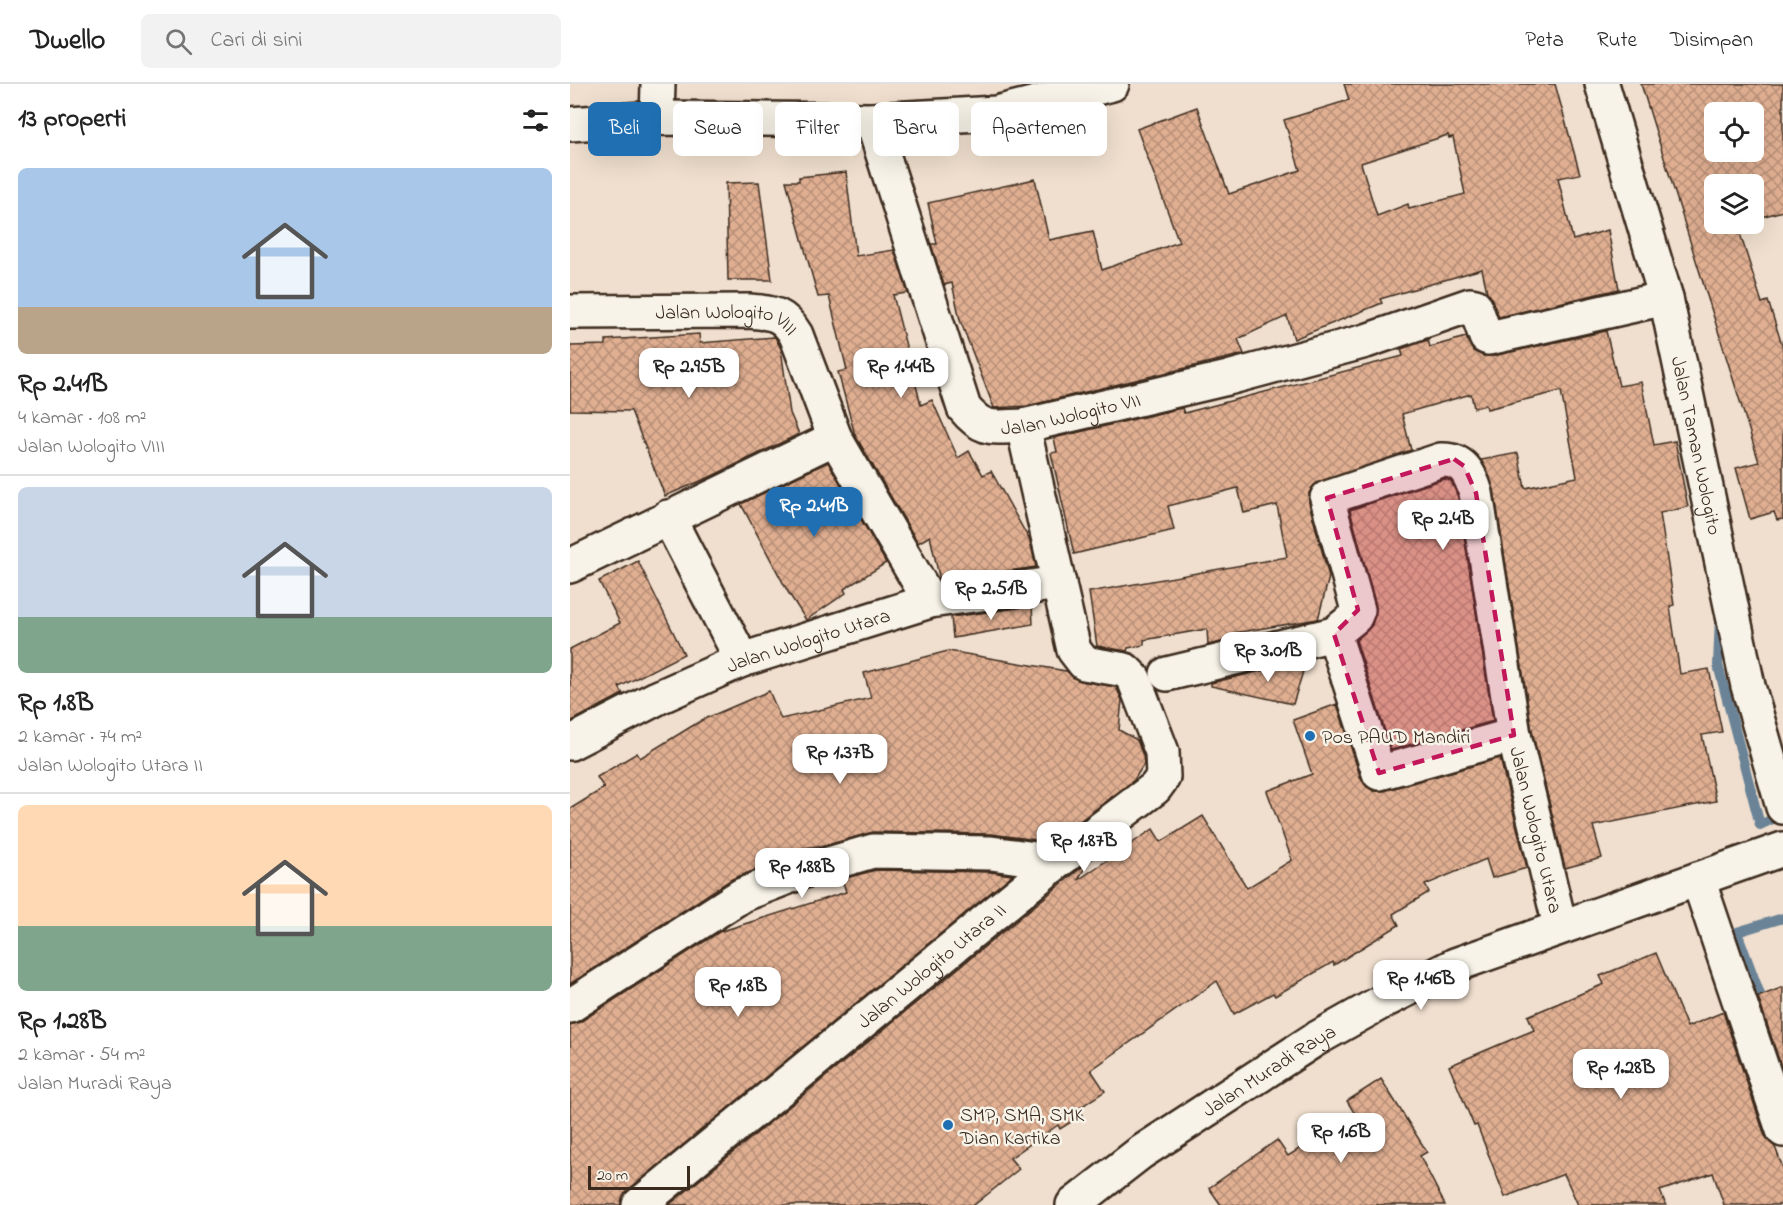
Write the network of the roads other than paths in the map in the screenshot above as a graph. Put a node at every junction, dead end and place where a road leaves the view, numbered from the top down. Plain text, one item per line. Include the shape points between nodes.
1 (658, 84) edge
2 (1112, 84) edge
3 (1602, 84) edge
4 (657, 102) edge
5 (661, 118) edge
6 (872, 120) junction
7 (588, 123) edge
8 (570, 124) edge
9 (1666, 298) junction
10 (570, 312) edge
11 (1023, 426) junction
12 (835, 438) junction
13 (668, 517) junction
14 (570, 566) edge
15 (1059, 583) junction
16 (930, 601) junction
17 (1334, 634) junction
18 (741, 660) junction
19 (1167, 674) dead end
20 (1514, 735) junction
21 (570, 743) edge
22 (1779, 783) edge
23 (1783, 849) edge
24 (1057, 862) junction
25 (1698, 879) junction
26 (1560, 926) junction
27 (570, 1006) edge
28 (1783, 1130) edge
29 (639, 1205) edge
30 (1073, 1205) edge

1 - 4 street
2 - 6 street via 996,113
3 - 9 street, Jalan Taman Wologito
5 - 6 street
6 - 11 street, Jalan Wologito VII via 964,408 976,423 989,428
7 - 8 street
9 - 11 street, Jalan Wologito VII via 1490,338 1474,305 1251,372
9 - 22 street, Jalan Taman Wologito via 1748,686
10 - 12 street, Jalan Wologito VIII via 772,313 788,320
11 - 15 street, Jalan Wologito Utara II
12 - 13 street
12 - 16 street, Jalan Wologito VIII
13 - 14 street
13 - 18 street
15 - 16 street, Jalan Wologito Utara
15 - 24 street, Jalan Wologito Utara II via 1074,650 1084,663 1125,670 1134,679 1164,766 1163,777 1155,788
16 - 18 street, Jalan Wologito Utara
17 - 19 street
17 - 20 street, Jalan Wologito Utara via 1379,773
17 - 20 street, Jalan Wologito Utara via 1358,610 1327,498 1454,459 1464,466 1476,493
18 - 21 street, Jalan Wologito Utara
20 - 26 street, Jalan Wologito Utara
23 - 25 street, Jalan Muradi Raya
24 - 27 street via 991,853 873,851 801,872 742,895
24 - 29 street, Jalan Wologito Utara II
25 - 26 street, Jalan Muradi Raya
25 - 28 street
26 - 30 street, Jalan Muradi Raya via 1455,965 1314,1040 1140,1153

